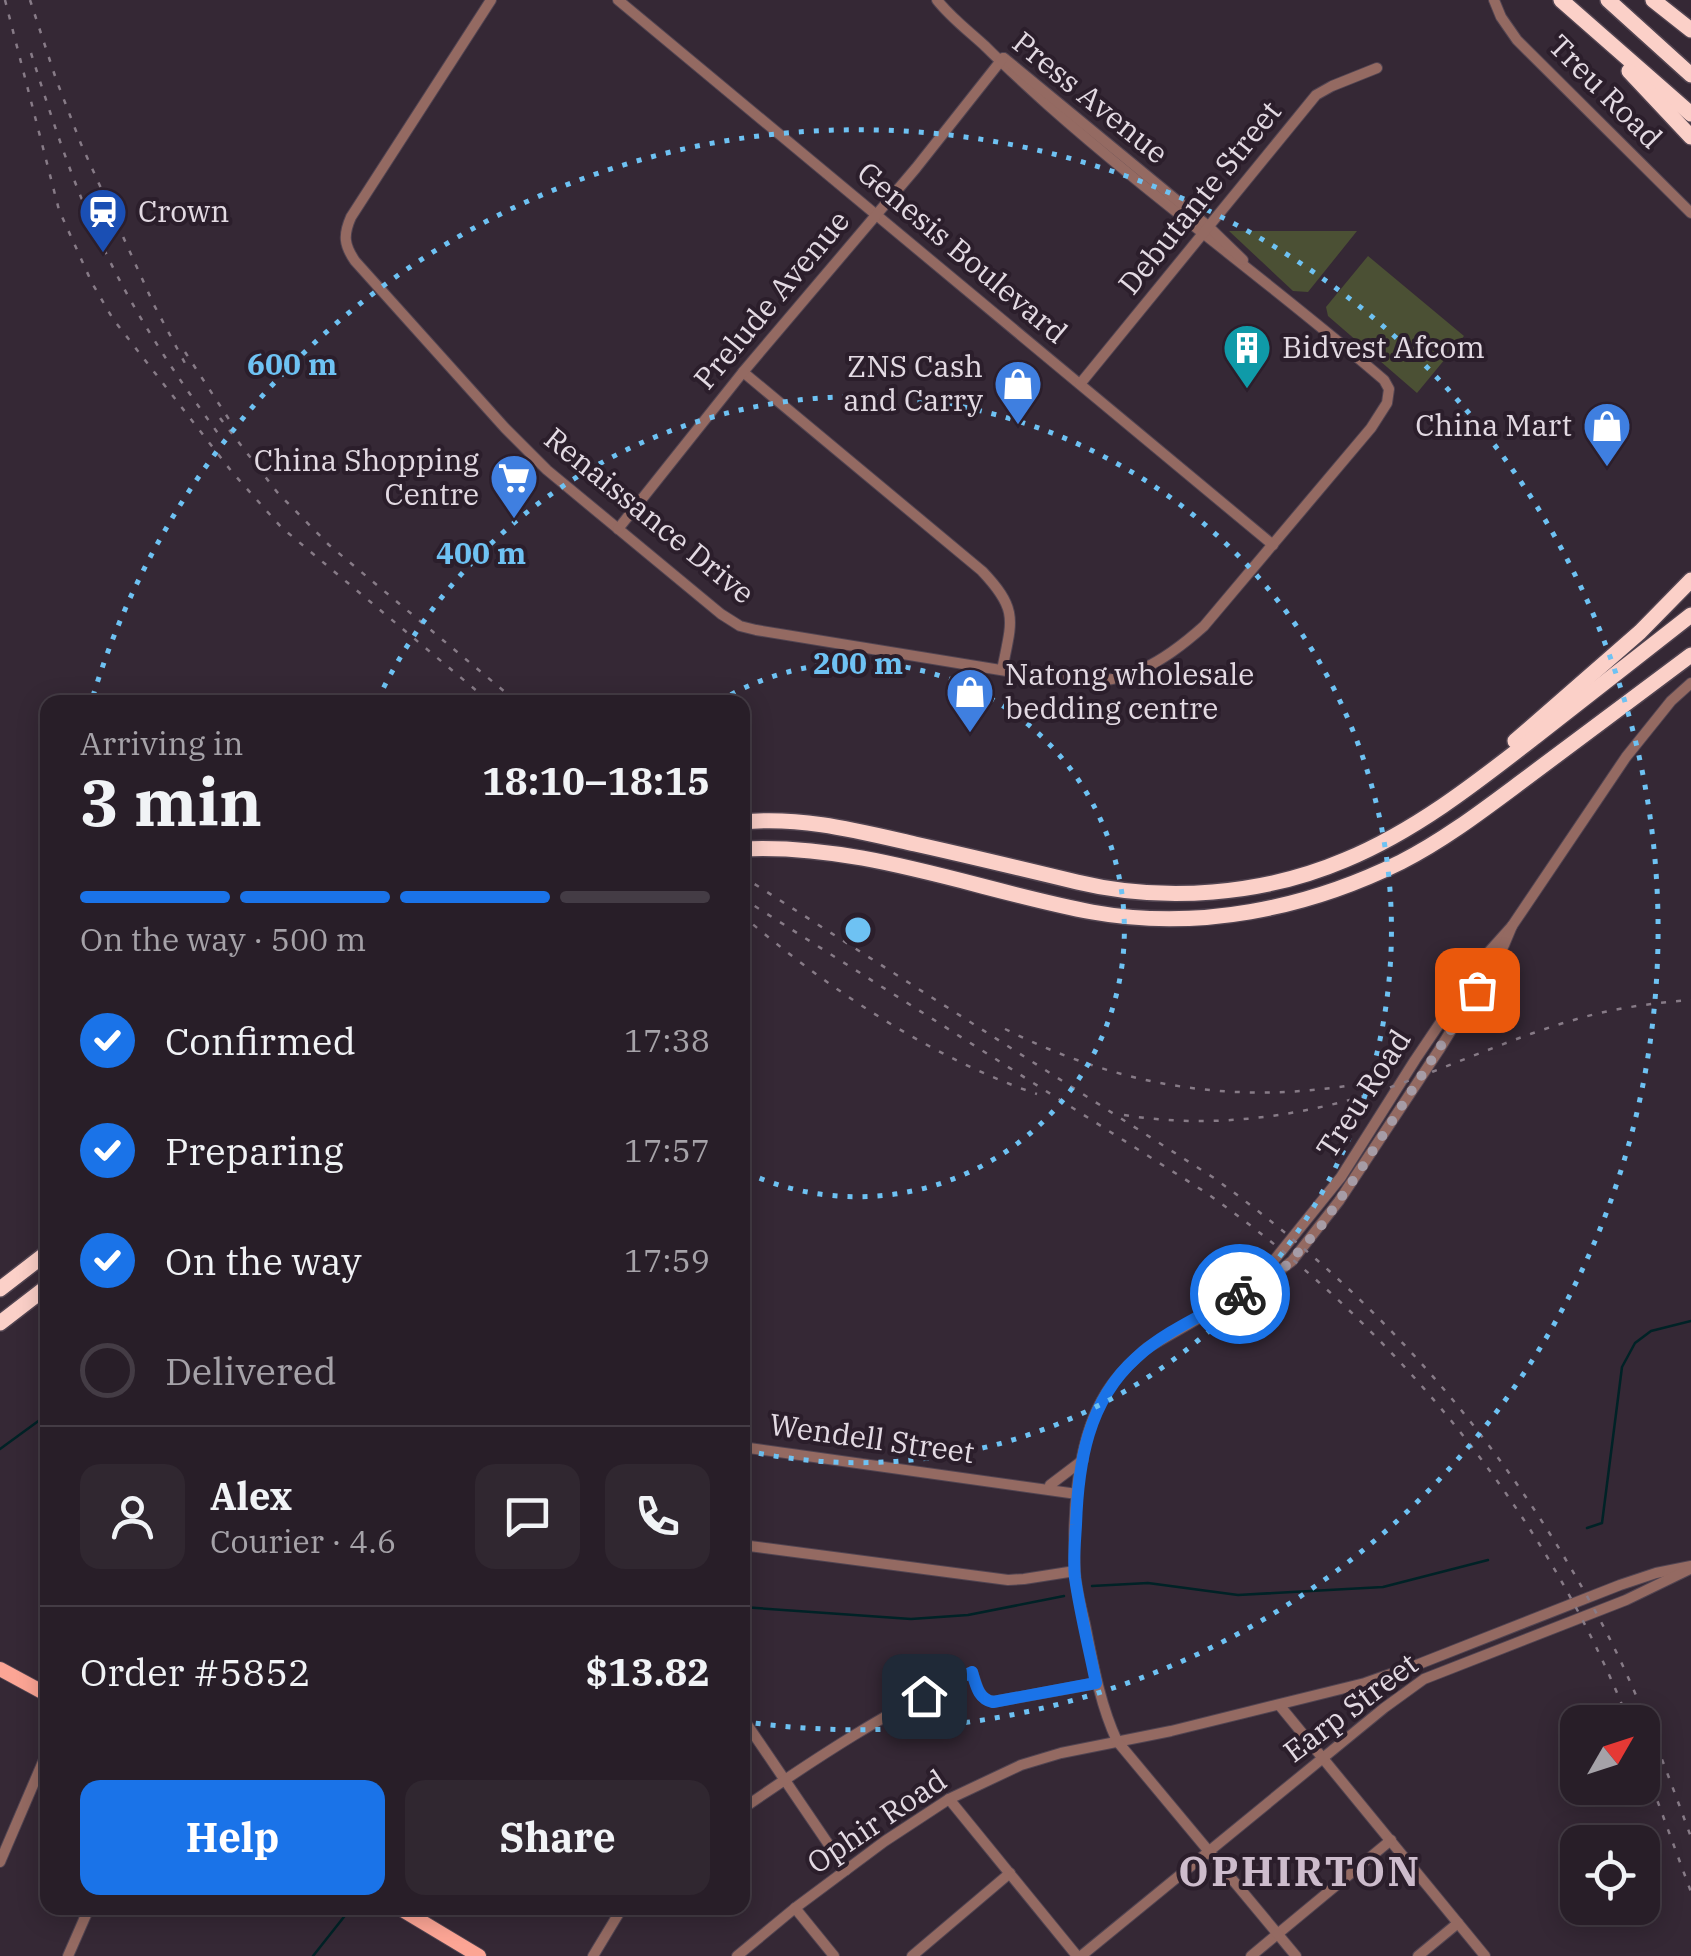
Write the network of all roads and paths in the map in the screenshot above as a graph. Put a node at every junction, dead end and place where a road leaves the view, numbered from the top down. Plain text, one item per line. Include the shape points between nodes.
1 (491, 0) edge
2 (618, 0) edge
3 (937, 0) edge
4 (1494, 0) edge
5 (1561, 0) edge
6 (1608, 0) edge
7 (1653, 0) edge
8 (1691, 30) edge
9 (1602, 36) junction
10 (1002, 60) junction
11 (1377, 68) dead end
12 (1691, 75) edge
13 (1056, 106) junction
14 (1691, 114) edge
15 (1691, 137) edge
16 (1221, 208) junction
17 (1188, 210) junction
18 (877, 214) junction
19 (1691, 214) edge
20 (1206, 230) junction
21 (1219, 235) junction
22 (1250, 268) junction
23 (743, 372) junction
24 (1080, 384) junction
25 (1389, 397) joint
26 (618, 529) junction
27 (1273, 544) junction
28 (1691, 580) edge
29 (1691, 615) edge
30 (1691, 643) edge
31 (1691, 655) edge
32 (1002, 670) junction
33 (1654, 682) junction
34 (1691, 683) edge
35 (1446, 804) junction
36 (750, 821) edge
37 (750, 849) edge
38 (40, 1258) edge
39 (0, 1289) edge
40 (40, 1292) edge
41 (0, 1323) edge
42 (750, 1448) edge
43 (1083, 1460) junction
44 (996, 1482) junction
45 (1050, 1485) junction
46 (1078, 1490) junction
47 (750, 1547) edge
48 (1691, 1567) edge
49 (1075, 1576) junction
50 (1464, 1662) junction
51 (1422, 1663) junction
52 (0, 1665) edge
53 (1388, 1676) junction
54 (1096, 1683) junction
55 (40, 1690) edge
56 (1402, 1694) junction
57 (1280, 1706) junction
58 (750, 1729) edge
59 (1117, 1742) junction
60 (1324, 1758) junction
61 (40, 1769) edge
62 (785, 1780) junction
63 (949, 1799) junction
64 (750, 1804) edge
65 (1392, 1840) junction
66 (1209, 1850) junction
67 (0, 1862) edge
68 (846, 1870) junction
69 (1010, 1874) junction
70 (795, 1908) junction
71 (86, 1915) edge
72 (410, 1915) edge
73 (618, 1915) edge
74 (1458, 1923) junction
75 (1278, 1934) junction
76 (471, 1954) edge
77 (68, 1956) edge
78 (593, 1956) edge
79 (738, 1956) edge
80 (834, 1956) edge
81 (912, 1956) edge
82 (1079, 1956) edge
83 (1251, 1956) edge
84 (1296, 1956) edge
85 (1418, 1956) edge
86 (1485, 1956) edge

1 - 26 street, Renaissance Drive via 344,237 355,261 525,449
2 - 18 street, Genesis Boulevard
3 - 10 street, Press Avenue
4 - 19 street, Treu Road via 1517,40
5 - 9 highway
6 - 12 highway
7 - 8 highway
9 - 14 highway
9 - 15 highway
10 - 13 street, Press Avenue
10 - 18 street, Prelude Avenue
11 - 16 street, Debutante Street via 1316,95
13 - 17 street, Press Avenue
13 - 20 street, Press Avenue
16 - 17 street
16 - 20 street, Debutante Street
16 - 21 street
17 - 20 street, Press Avenue
18 - 23 street, Prelude Avenue
18 - 24 street, Genesis Boulevard
20 - 21 street, Press Avenue
20 - 22 street, Press Avenue
20 - 24 street, Debutante Street
21 - 22 street, Press Avenue
22 - 25 street, Press Avenue via 1384,380
23 - 26 street, Prelude Avenue
23 - 32 street via 1000,590 1012,623
24 - 27 street, Genesis Boulevard
25 - 27 street, Renaissance Drive via 1371,428
26 - 32 street, Renaissance Drive via 740,626
27 - 32 street, Renaissance Drive via 1194,636 1138,672 1090,683
28 - 35 highway
29 - 35 highway
30 - 33 highway
31 - 33 highway
33 - 37 highway via 1459,828 1402,861 1291,904 1234,915 1164,919 1096,912 824,850
34 - 43 street, Treu Road via 1626,757 1341,1177 1254,1286 1147,1348 1122,1371 1095,1414
35 - 36 highway via 1388,840 1315,872 1226,890 1165,893 1106,889 832,824
38 - 39 highway
40 - 41 highway
42 - 44 street, Wendell Street
43 - 45 street
43 - 46 street, Treu Road
44 - 45 street, Wendell Street
44 - 46 street, Wendell Street
45 - 46 street, Wendell Street
46 - 49 street, Treu Road
47 - 49 street via 1008,1580
48 - 50 street, Earp Street via 1626,1600
48 - 51 street, Earp Street via 1620,1585
49 - 54 street, Treu Road
50 - 51 street
50 - 56 street, Earp Street
51 - 53 street, Earp Street
52 - 55 main road
53 - 56 street
53 - 57 street, Earp Street
54 - 59 street, Treu Road
54 - 62 street via 993,1702 980,1695 972,1672
56 - 60 street, Earp Street
57 - 59 street, Ophir Road
57 - 60 street
58 - 62 street
59 - 63 street, Ophir Road via 1039,1759
59 - 66 street
60 - 65 street
60 - 66 street, Earp Street
61 - 67 street
62 - 64 street
62 - 68 street
63 - 68 street, Ophir Road
63 - 69 street
65 - 74 street
65 - 75 street
66 - 75 street
66 - 82 street, Earp Street
68 - 70 street, Ophir Road
69 - 81 street
69 - 82 street
70 - 79 street, Ophir Road
70 - 80 street
71 - 77 street
72 - 76 main road
73 - 78 street
74 - 85 street
74 - 86 street
75 - 83 street
75 - 84 street

